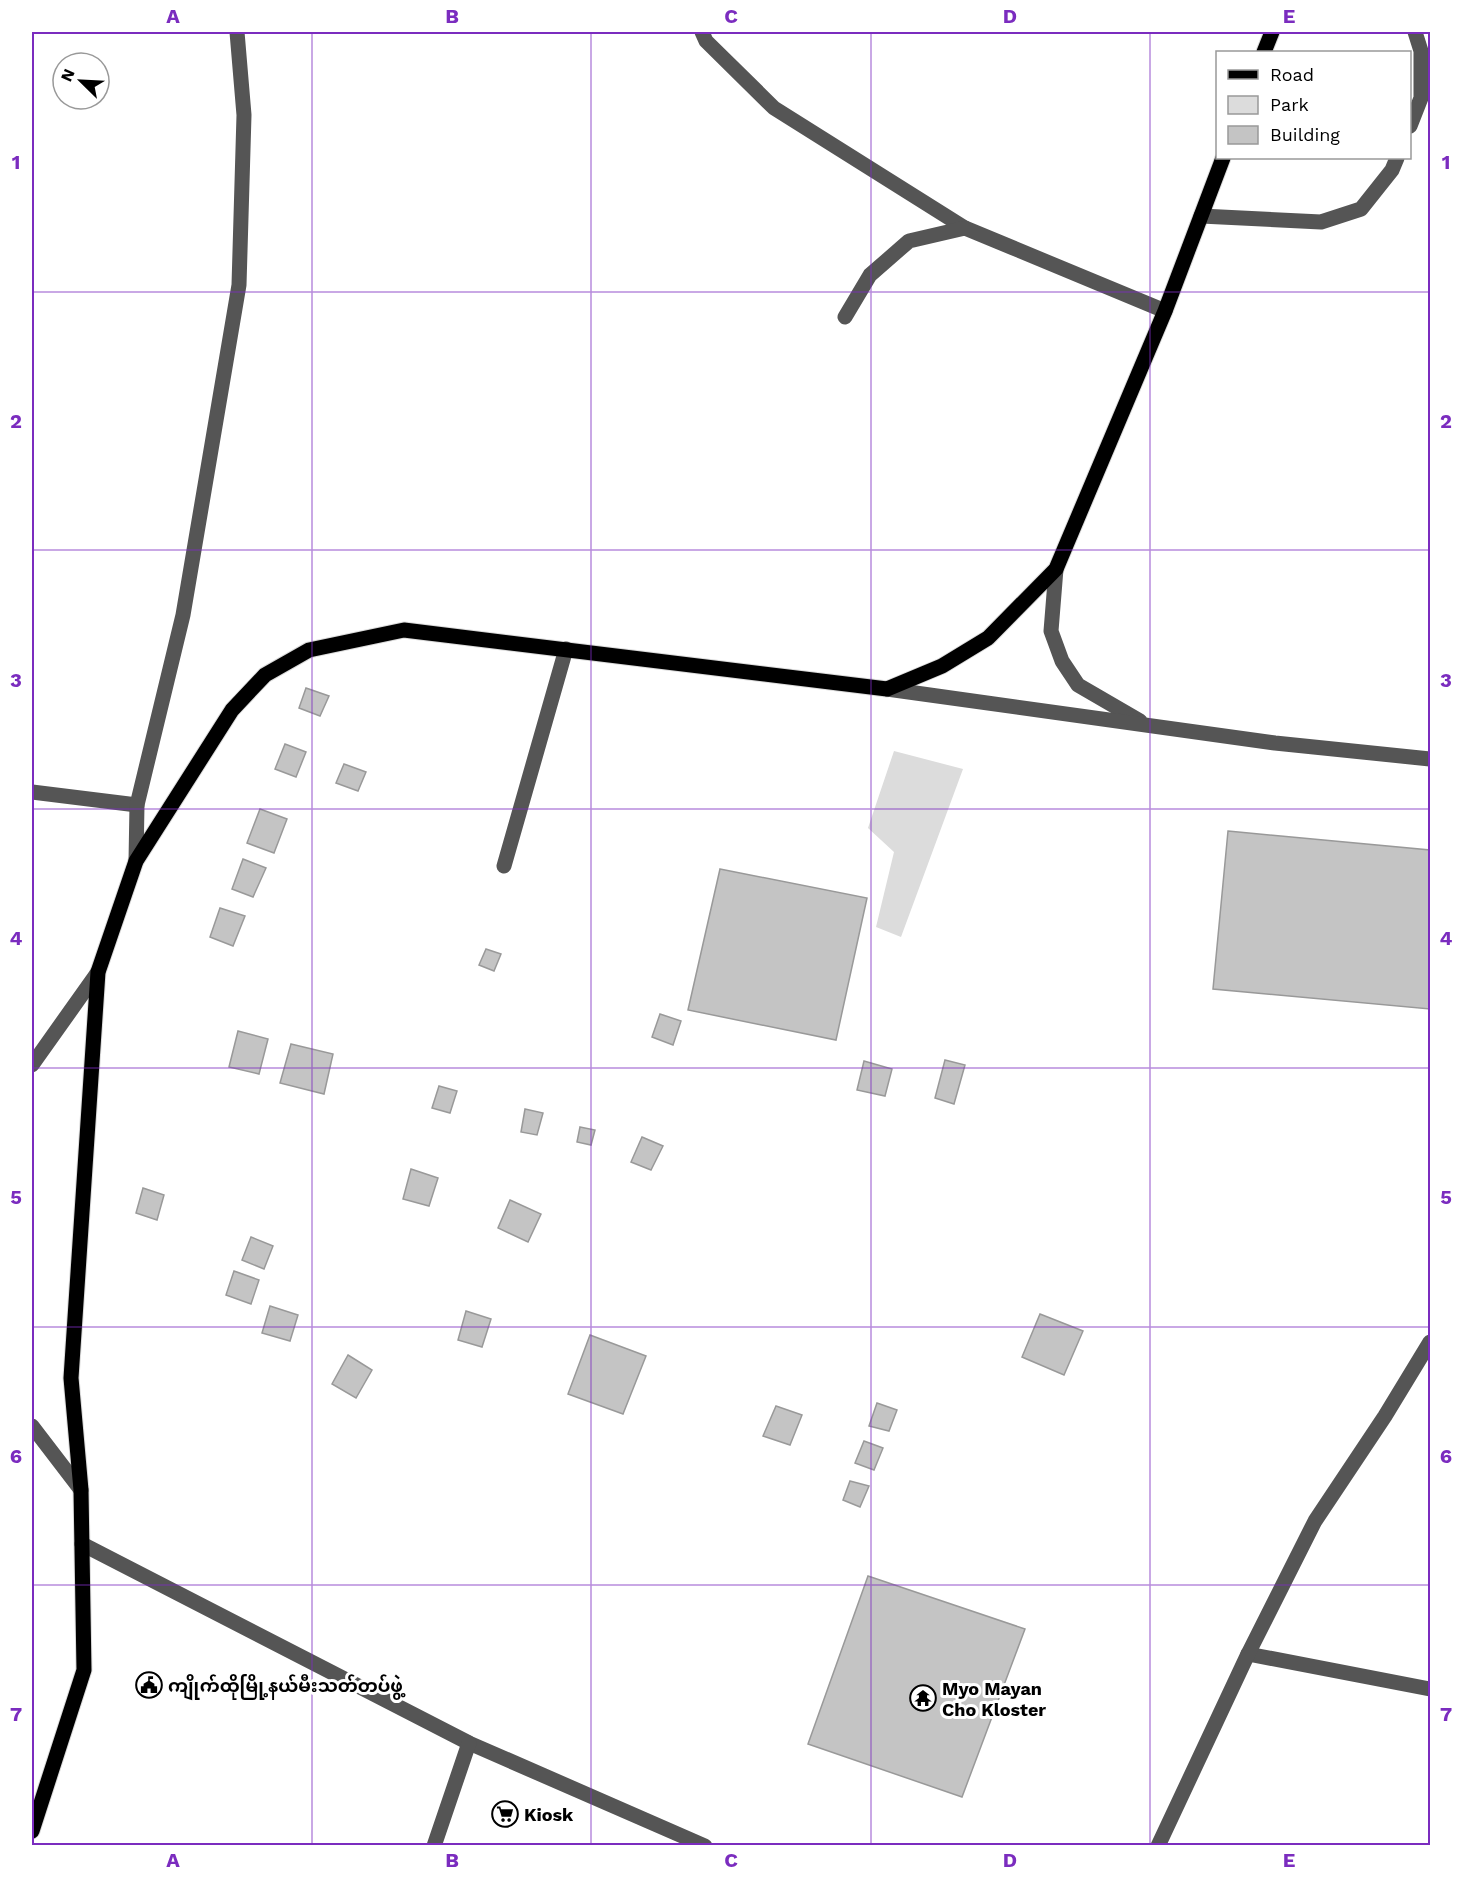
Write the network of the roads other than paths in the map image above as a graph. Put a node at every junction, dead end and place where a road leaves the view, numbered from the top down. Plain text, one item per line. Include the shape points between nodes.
1 (237, 32) edge
2 (702, 32) edge
3 (1272, 32) edge
4 (1415, 32) edge
5 (1264, 51) edge
6 (1411, 123) edge
7 (1223, 159) edge
8 (1397, 159) edge
9 (1201, 216) junction
10 (965, 228) junction
11 (1165, 311) junction
12 (845, 317) dead end
13 (1056, 569) junction
14 (566, 649) junction
15 (887, 689) junction
16 (1148, 725) junction
17 (1431, 759) edge
18 (32, 792) edge
19 (137, 805) junction
20 (136, 861) junction
21 (504, 866) dead end
22 (98, 972) junction
23 (32, 1065) edge
24 (1431, 1342) edge
25 (32, 1426) edge
26 (81, 1490) junction
27 (82, 1544) junction
28 (1248, 1654) junction
29 (1431, 1689) edge
30 (469, 1743) junction
31 (32, 1831) edge
32 (434, 1845) edge
33 (705, 1845) edge
34 (1158, 1845) edge

1 - 19 street via 244,115 239,285 183,615
2 - 10 street via 706,42 774,108
3 - 5 main road
4 - 6 street via 1421,51 1421,98
7 - 9 main road
8 - 9 street via 1361,209 1321,222
9 - 11 main road
10 - 11 street
10 - 12 street via 909,242 870,275
11 - 13 main road
13 - 15 main road via 988,638 942,666
13 - 16 street via 1051,631 1062,661 1078,685
14 - 15 main road
14 - 20 main road via 404,630 309,650 265,675 232,710
14 - 21 street
15 - 16 street
16 - 17 street
18 - 19 street
19 - 20 street
20 - 22 main road
22 - 23 street
22 - 26 main road via 71,1378
24 - 28 street via 1315,1521
25 - 26 street
26 - 27 main road
27 - 30 street
27 - 31 main road via 84,1670
28 - 29 street
28 - 34 street
30 - 32 street
30 - 33 street

